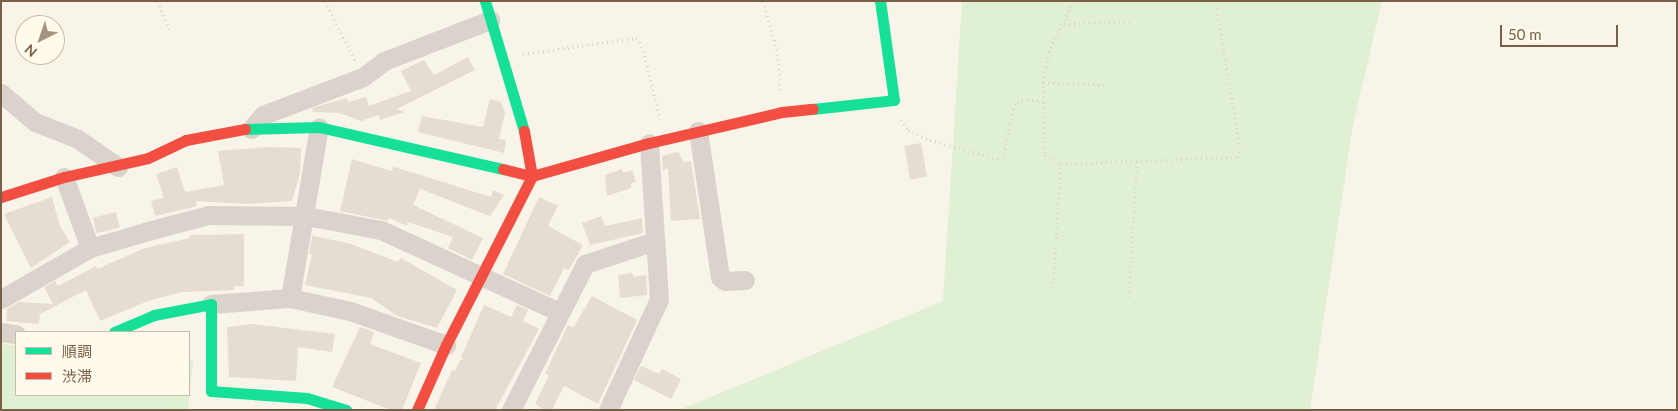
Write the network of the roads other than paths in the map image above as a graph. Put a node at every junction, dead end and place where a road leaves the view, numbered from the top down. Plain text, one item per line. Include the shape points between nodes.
1 (485, 1) edge
2 (880, 1) edge
3 (490, 20) junction
4 (1, 93) edge
5 (319, 128) junction
6 (251, 129) junction
7 (698, 131) junction
8 (656, 141) junction
9 (118, 168) junction
10 (532, 176) junction
11 (64, 177) junction
12 (1, 197) edge
13 (306, 216) junction
14 (656, 242) junction
15 (90, 248) junction
16 (481, 276) junction
17 (745, 280) dead end
18 (290, 298) junction
19 (1, 299) edge
20 (212, 304) junction
21 (560, 312) junction
22 (116, 331) edge
23 (1, 332) edge
24 (15, 334) edge
25 (446, 345) junction
26 (346, 410) edge
27 (417, 410) edge
28 (511, 410) edge
29 (608, 410) edge

1 - 3 street
2 - 7 street via 894,100 782,112
3 - 6 street via 384,62 363,77 262,115
3 - 10 street via 521,113
4 - 9 street via 35,122 78,139
5 - 6 street
5 - 10 street
5 - 13 street
6 - 9 street via 230,130 186,140
7 - 8 street
7 - 17 street via 720,276 725,281
8 - 10 street
8 - 14 street
9 - 11 street
10 - 16 street
11 - 12 street
11 - 15 street
13 - 15 street via 208,214
13 - 16 street via 381,230
13 - 18 street
14 - 21 street via 585,264
14 - 29 street via 660,300
15 - 19 street
16 - 21 street
16 - 25 street
18 - 20 street
18 - 25 street via 350,311
20 - 22 street via 154,315
20 - 26 street via 211,392 307,398
21 - 28 street
23 - 24 street
25 - 27 street

